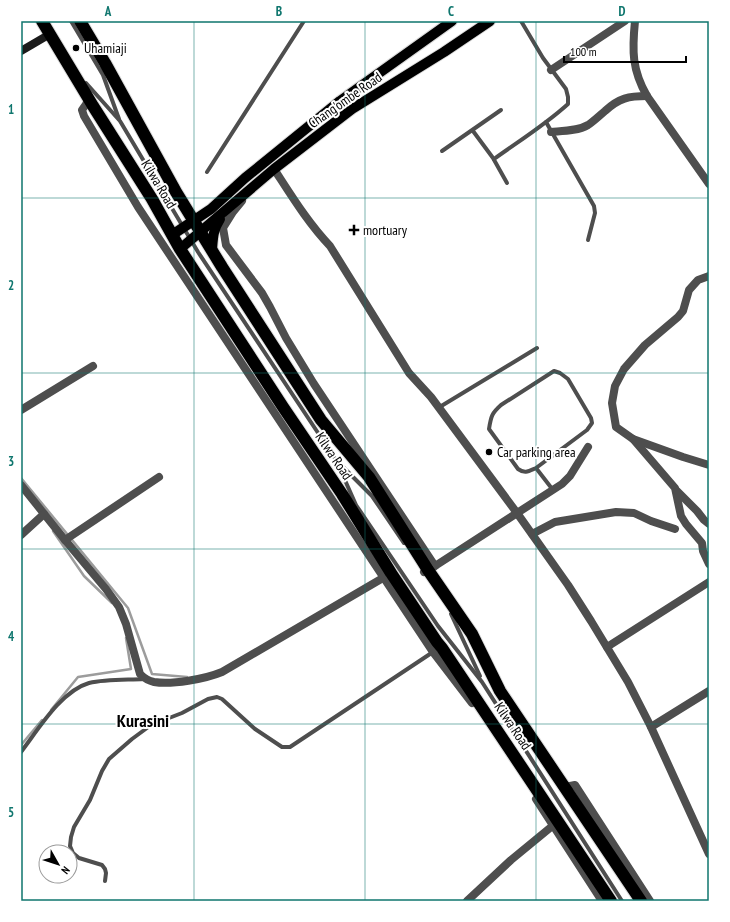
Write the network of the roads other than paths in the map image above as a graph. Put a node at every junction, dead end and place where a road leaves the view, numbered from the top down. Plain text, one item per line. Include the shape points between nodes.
1 (42, 21) edge
2 (71, 21) edge
3 (80, 21) edge
4 (304, 21) edge
5 (452, 21) edge
6 (490, 21) edge
7 (521, 21) edge
8 (625, 21) edge
9 (635, 21) edge
10 (50, 34) junction
11 (21, 51) edge
12 (551, 70) junction
13 (84, 80) dead end
14 (647, 96) junction
15 (89, 100) junction
16 (501, 110) dead end
17 (120, 121) junction
18 (546, 122) junction
19 (473, 131) junction
20 (551, 132) junction
21 (442, 151) dead end
22 (494, 159) junction
23 (274, 169) junction
24 (207, 172) dead end
25 (507, 183) dead end
26 (709, 184) edge
27 (245, 194) junction
28 (184, 205) junction
29 (211, 209) junction
30 (223, 214) junction
31 (188, 224) junction
32 (201, 232) junction
33 (172, 235) junction
34 (191, 240) junction
35 (588, 240) dead end
36 (180, 249) junction
37 (212, 250) junction
38 (709, 276) edge
39 (537, 348) dead end
40 (93, 366) dead end
41 (438, 408) junction
42 (21, 410) edge
43 (633, 439) junction
44 (588, 447) dead end
45 (336, 460) junction
46 (709, 465) edge
47 (536, 468) junction
48 (159, 477) dead end
49 (21, 484) edge
50 (675, 488) junction
51 (553, 490) junction
52 (517, 513) junction
53 (44, 514) junction
54 (709, 524) edge
55 (675, 529) dead end
56 (532, 534) junction
57 (21, 536) edge
58 (65, 540) junction
59 (408, 549) dead end
60 (709, 564) edge
61 (427, 570) junction
62 (387, 575) junction
63 (709, 582) edge
64 (449, 610) dead end
65 (607, 647) junction
66 (438, 650) junction
67 (146, 679) junction
68 (482, 682) junction
69 (709, 691) edge
70 (651, 727) junction
71 (21, 752) edge
72 (565, 787) junction
73 (556, 823) junction
74 (709, 854) edge
75 (105, 881) dead end
76 (467, 901) edge
77 (602, 901) edge
78 (611, 901) edge
79 (622, 901) edge
80 (642, 901) edge
81 (650, 901) edge

1 - 10 highway, Kilwa Road
2 - 17 lane via 103,75
3 - 28 highway, Kilwa Road
4 - 24 lane
5 - 29 main road, Chang'ombe Road via 340,101
6 - 23 main road, Chang'ombe Road via 352,109
7 - 12 lane
8 - 12 street
9 - 14 street via 634,65
10 - 11 street
10 - 15 highway, Kilwa Road
12 - 18 lane via 566,89 568,104
13 - 17 lane
14 - 20 street via 622,99 587,126
14 - 26 street
15 - 33 highway, Kilwa Road
15 - 62 street via 82,110 84,116 138,207
16 - 19 lane
17 - 31 lane
18 - 20 lane
18 - 22 lane
19 - 21 lane
19 - 22 lane
20 - 35 lane via 594,206 595,213
22 - 25 lane
23 - 27 main road, Chang'ombe Road
23 - 41 street via 330,246 409,373
27 - 30 main road, Chang'ombe Road
27 - 61 street via 223,228 226,245 262,293 286,338
28 - 29 main road via 194,210
28 - 31 highway, Kilwa Road
29 - 31 main road, Chang'ombe Road
30 - 32 main road, Chang'ombe Road
30 - 37 main road, Chang'ombe Road via 214,227
31 - 32 highway, Kilwa Road
31 - 33 main road, Chang'ombe Road
31 - 34 lane
32 - 34 main road, Chang'ombe Road
32 - 37 highway, Kilwa Road
33 - 36 highway, Kilwa Road
34 - 36 main road, Chang'ombe Road
34 - 45 lane
36 - 62 highway, Kilwa Road via 342,494
37 - 61 highway, Kilwa Road via 321,420 369,477
38 - 43 street via 698,280 689,290 683,311 645,345 624,369 615,386 612,403 616,427
39 - 41 lane
40 - 42 street
41 - 52 street
43 - 46 street
43 - 50 street
44 - 51 street via 570,476
45 - 59 lane via 372,496
45 - 68 lane via 356,505 438,626
47 - 47 lane via 592,424 568,379 554,371 501,404 490,419 489,429 518,469 526,472
47 - 51 lane
48 - 58 street
49 - 53 street
50 - 54 street
50 - 60 street via 681,516 702,543
51 - 52 street
52 - 56 street
52 - 61 street
53 - 57 street
53 - 58 street
55 - 56 street via 634,513 616,512 555,522
56 - 65 street
58 - 67 street via 119,607 140,674
61 - 72 highway, Kilwa Road via 472,634 500,691
62 - 66 highway, Kilwa Road via 437,642
62 - 67 street via 222,672 210,677 162,683
63 - 65 street
64 - 68 lane
65 - 70 street
66 - 73 highway, Kilwa Road
66 - 75 lane via 290,747 282,747 262,734 217,697 151,725 139,733 109,760 102,770 71,837 70,846 79,858 105,868
67 - 71 lane via 89,683 79,688 66,696
68 - 79 lane
69 - 70 street
70 - 74 street
72 - 80 highway, Kilwa Road
72 - 81 street via 575,785
73 - 76 street
73 - 77 street
73 - 78 highway, Kilwa Road

